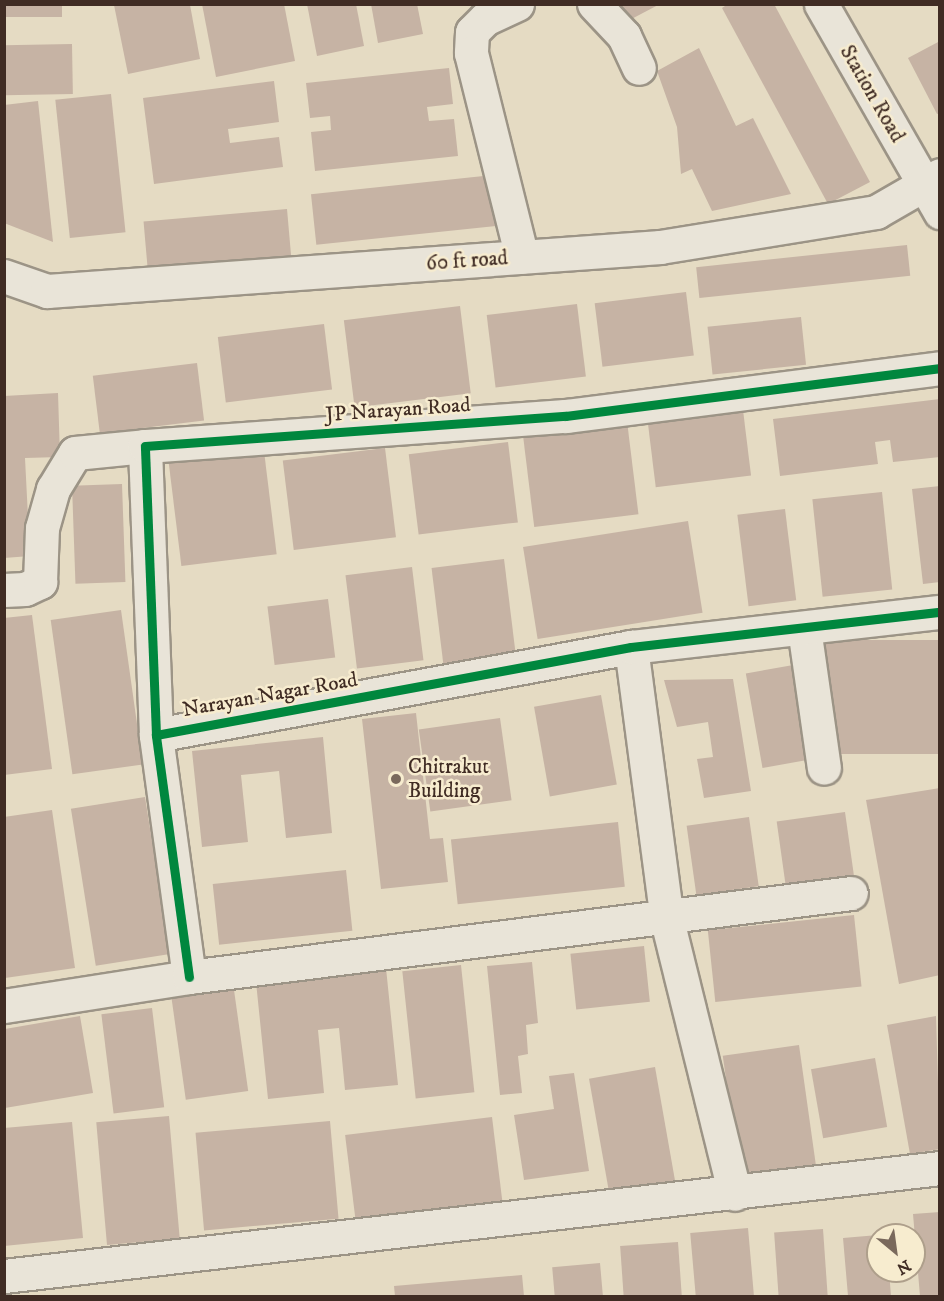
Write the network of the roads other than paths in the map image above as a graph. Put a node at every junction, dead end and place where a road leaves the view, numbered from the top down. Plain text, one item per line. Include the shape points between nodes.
1 (517, 4) edge
2 (594, 4) edge
3 (821, 4) edge
4 (639, 68) dead end
5 (931, 180) edge
6 (939, 212) edge
7 (522, 257) junction
8 (4, 276) edge
9 (939, 368) edge
10 (145, 446) junction
11 (4, 590) edge
12 (939, 612) edge
13 (804, 628) junction
14 (631, 647) junction
15 (156, 735) junction
16 (824, 768) dead end
17 (851, 893) dead end
18 (667, 920) junction
19 (189, 977) junction
20 (4, 1006) edge
21 (939, 1168) edge
22 (735, 1194) junction
23 (4, 1276) edge

1 - 7 street via 485,19 472,32 471,52
2 - 4 street via 624,36
3 - 5 street, Station Road
5 - 6 street, Station Road
5 - 7 street, 60 ft road via 876,212 660,247
7 - 8 street, 60 ft road via 47,291
9 - 10 street, JP Narayan Road via 566,416
10 - 11 street, JP Narayan Road via 75,453 53,489 42,528 40,582 25,589
10 - 15 street
12 - 13 street, Narayan Nagar Road
13 - 14 street, Narayan Nagar Road
13 - 16 street
14 - 15 street, Narayan Nagar Road
14 - 18 street
15 - 19 street, Narayan Nagar Road
17 - 18 street
18 - 19 street
18 - 22 street
19 - 20 street
21 - 22 street
22 - 23 street

